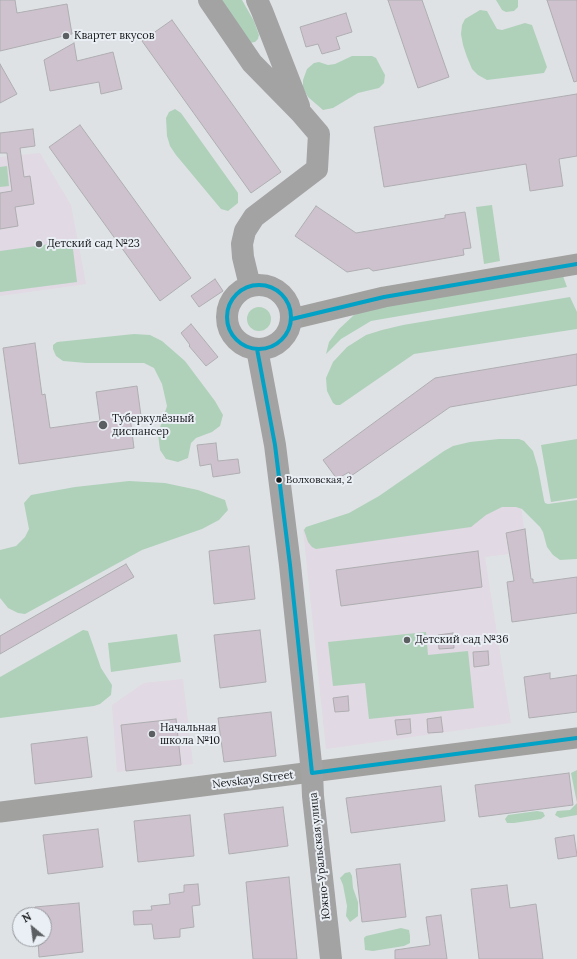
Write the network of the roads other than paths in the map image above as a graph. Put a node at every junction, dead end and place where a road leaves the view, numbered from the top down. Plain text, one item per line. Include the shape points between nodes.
1 (209, 0) edge
2 (257, 0) edge
3 (301, 113) junction
4 (577, 264) edge
5 (250, 286) junction
6 (292, 319) junction
7 (257, 349) junction
8 (577, 738) edge
9 (312, 773) junction
10 (0, 812) edge
11 (331, 959) edge

1 - 3 main road via 252,62
2 - 3 main road
3 - 5 main road via 320,134 317,169 254,217 245,231 243,257
4 - 6 street via 384,297
5 - 6 main road via 266,285 278,290 287,300
5 - 7 main road via 232,299 227,321 238,341
6 - 7 main road via 281,341 270,348
7 - 9 main road, Южно-Уральская улица via 275,446
8 - 9 street, Nevskaya Street
9 - 10 street, Nevskaya Street
9 - 11 main road, Южно-Уральская улица

